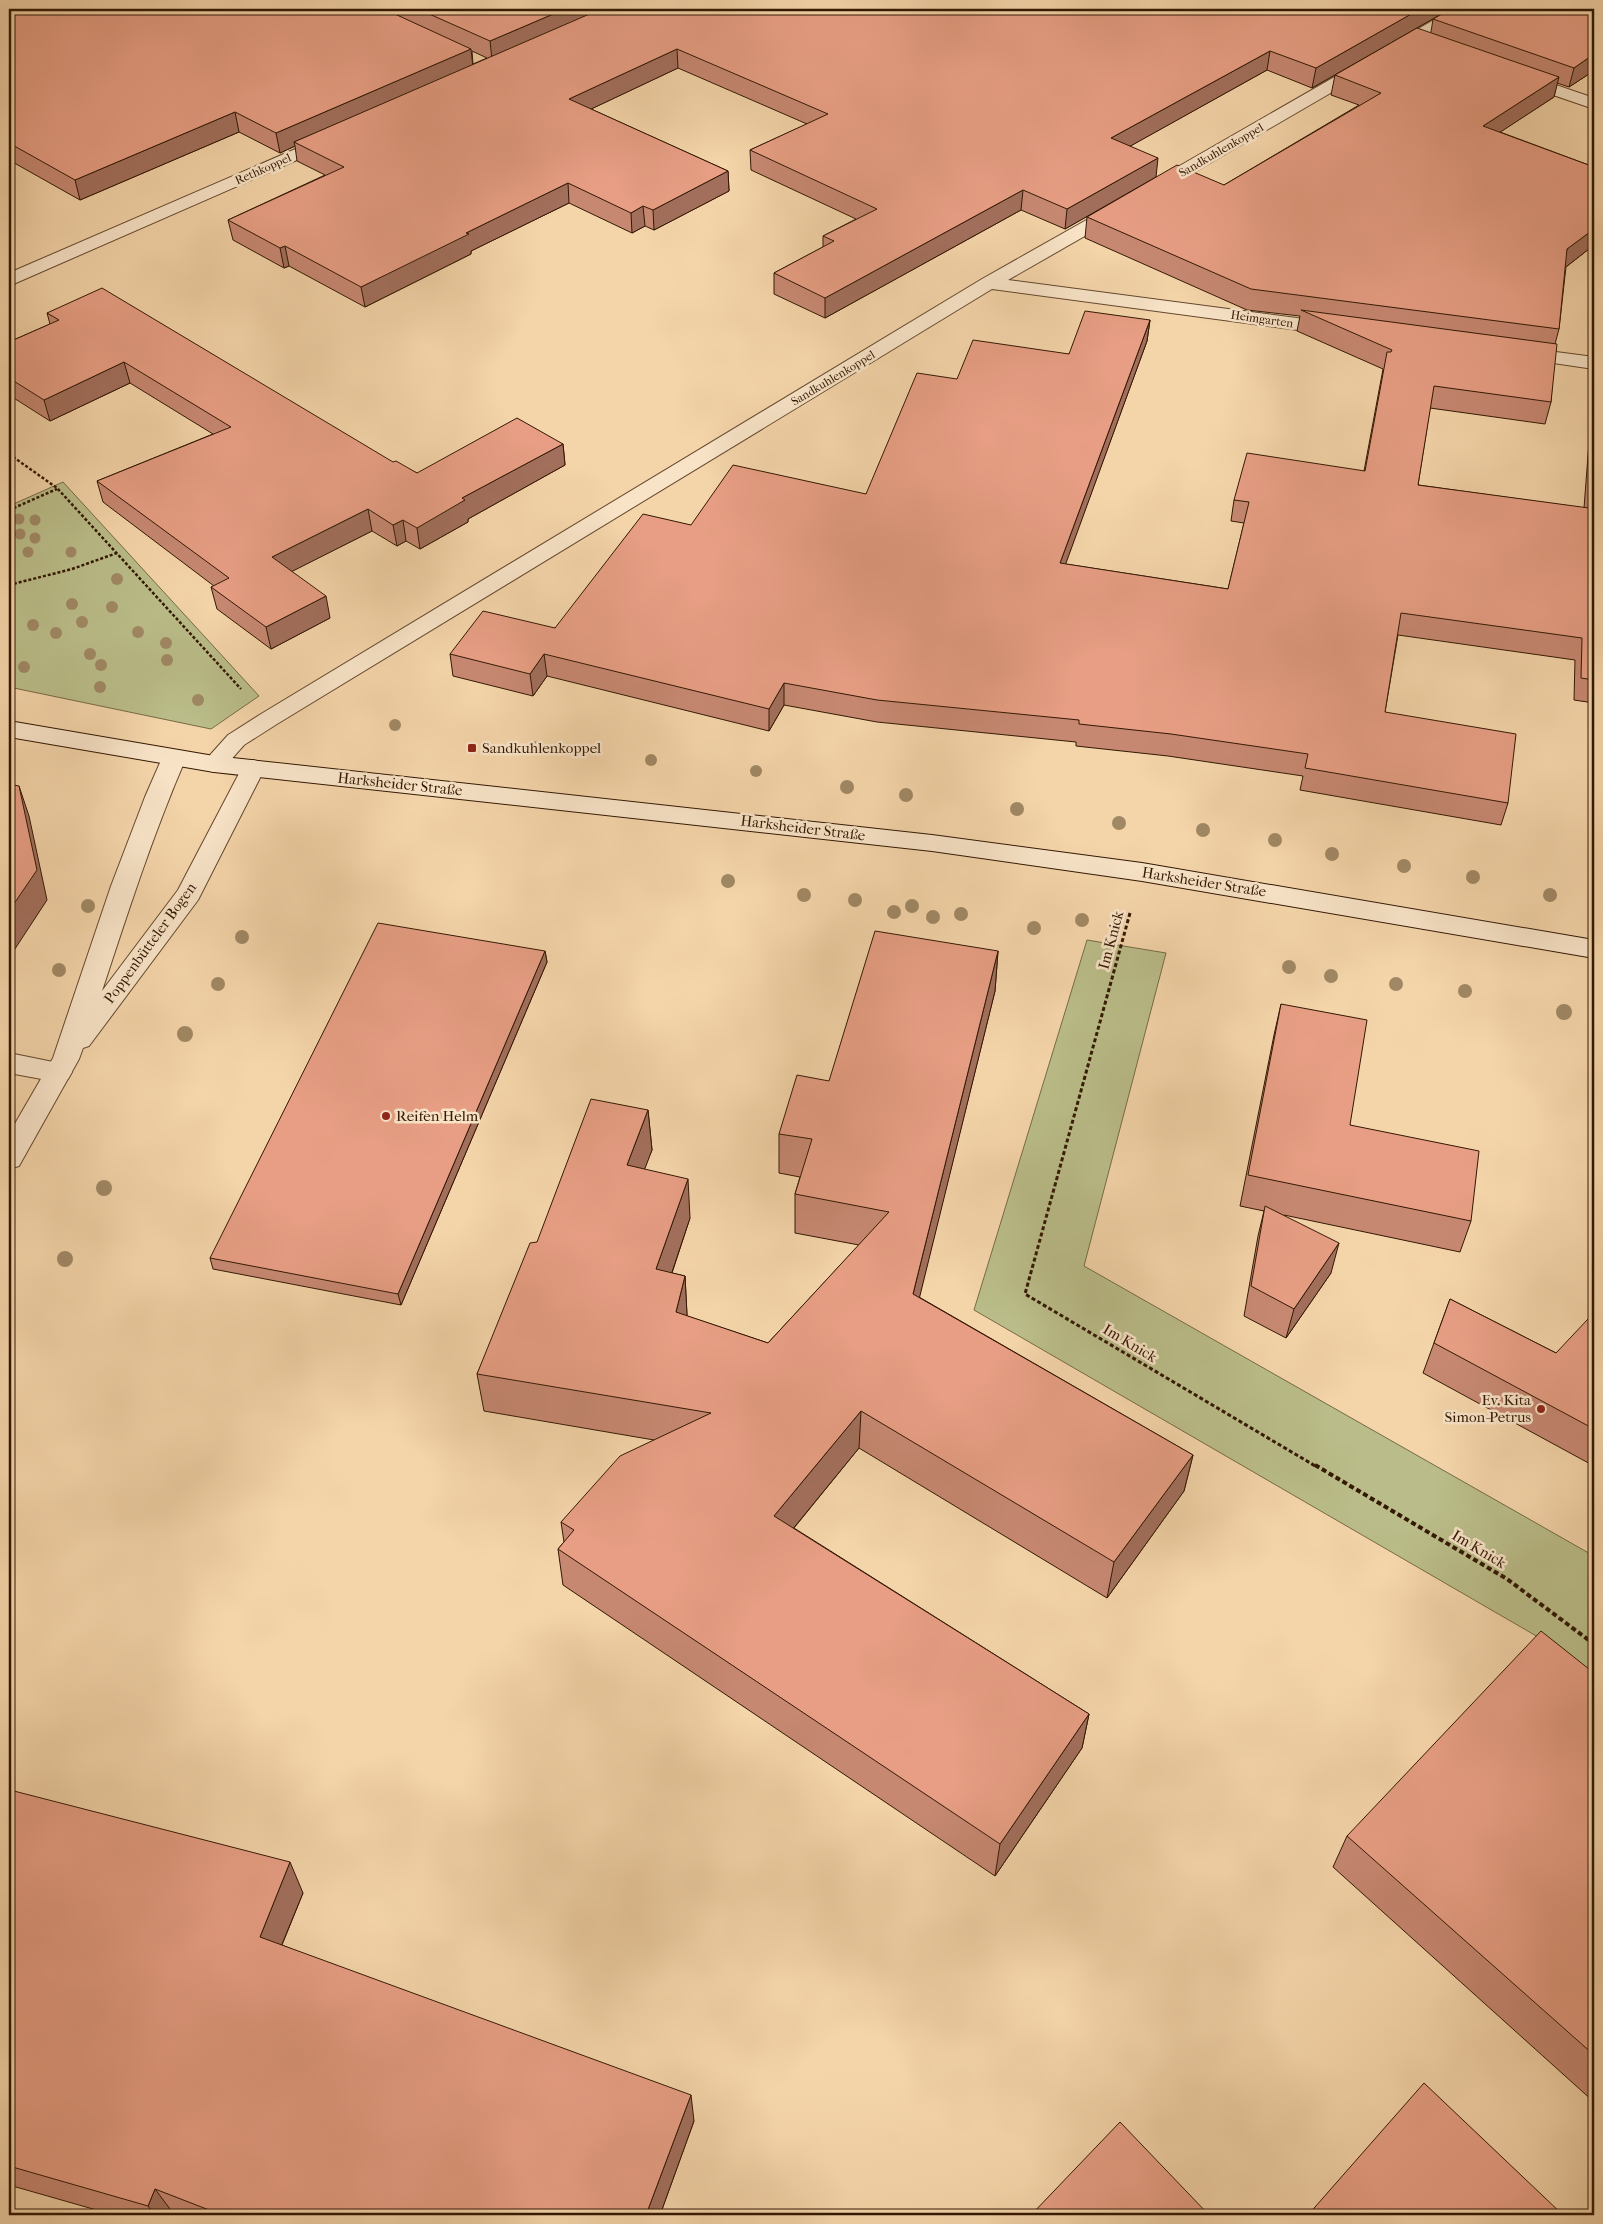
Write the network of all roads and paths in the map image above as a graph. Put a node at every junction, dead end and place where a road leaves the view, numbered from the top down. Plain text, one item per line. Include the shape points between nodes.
1 (1464, 9) edge
2 (1412, 39) junction
3 (1430, 46) edge
4 (1503, 72) edge
5 (1594, 104) edge
6 (350, 130) edge
7 (9, 280) edge
8 (990, 283) junction
9 (1351, 331) edge
10 (1497, 350) edge
11 (1594, 363) edge
12 (9, 454) edge
13 (57, 488) junction
14 (9, 510) edge
15 (116, 553) junction
16 (9, 584) edge
17 (268, 719) junction
18 (9, 729) edge
19 (174, 758) junction
20 (214, 764) junction
21 (253, 768) junction
22 (1142, 872) junction
23 (1594, 949) edge
24 (9, 1063) edge
25 (62, 1066) junction
26 (9, 1158) edge
27 (1594, 1644) edge

1 - 2 street, Sandkuhlenkoppel
2 - 3 street
2 - 8 street, Sandkuhlenkoppel
4 - 5 street
6 - 7 street, Rethkoppel
8 - 9 street, Heimgarten
8 - 17 street, Sandkuhlenkoppel
10 - 11 street
12 - 13 path
13 - 14 path
13 - 15 path
15 - 16 path via 72,569
15 - 17 path
17 - 20 street, Sandkuhlenkoppel via 236,740
18 - 19 street, Harksheider Straße
19 - 20 street, Harksheider Straße
19 - 25 street, Poppenbütteler Bogen via 124,886
20 - 21 street, Harksheider Straße
21 - 22 street, Harksheider Straße via 922,842
21 - 25 street, Poppenbütteler Bogen via 189,894
22 - 23 street, Harksheider Straße
22 - 27 path, Im Knick via 1025,1294 1507,1579
24 - 25 street
25 - 26 street, Poppenbütteler Bogen

